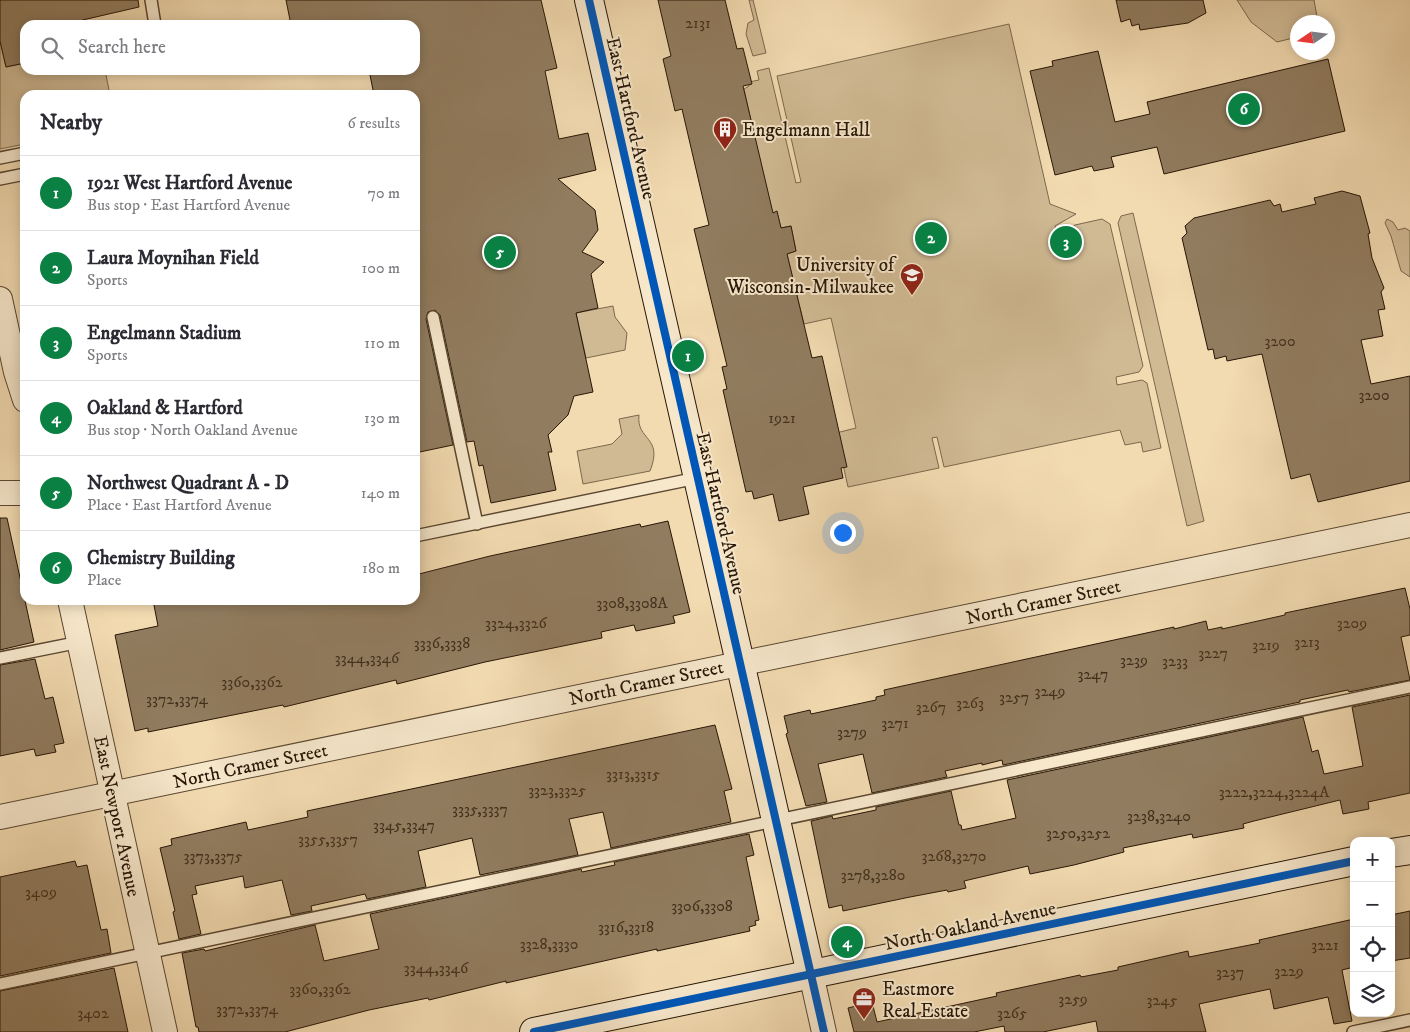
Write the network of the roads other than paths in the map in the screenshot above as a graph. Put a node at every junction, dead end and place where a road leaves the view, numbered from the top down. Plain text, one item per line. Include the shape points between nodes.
1 (150, 0) edge
2 (589, 0) edge
3 (154, 20) edge
4 (20, 154) edge
5 (0, 158) edge
6 (20, 175) edge
7 (0, 179) edge
8 (0, 299) edge
9 (433, 317) dead end
10 (18, 348) edge
11 (20, 363) edge
12 (697, 478) junction
13 (0, 493) edge
14 (20, 493) edge
15 (477, 524) junction
16 (1410, 525) edge
17 (420, 535) edge
18 (71, 605) edge
19 (80, 642) junction
20 (0, 658) edge
21 (740, 662) junction
22 (1410, 687) edge
23 (114, 793) junction
24 (0, 817) edge
25 (778, 822) junction
26 (1410, 850) edge
27 (1395, 853) edge
28 (1350, 862) edge
29 (148, 953) junction
30 (812, 974) junction
31 (0, 984) edge
32 (1410, 1020) edge
33 (165, 1032) edge
34 (534, 1032) edge
35 (824, 1032) edge
36 (1353, 1032) edge

1 - 3 lane
2 - 12 street, East Hartford Avenue
4 - 5 lane
6 - 7 lane
8 - 10 street
9 - 15 lane
10 - 11 street
12 - 15 lane
12 - 21 street, East Hartford Avenue
13 - 14 street
15 - 17 lane
16 - 21 street, North Cramer Street
18 - 19 street, East Newport Avenue
19 - 20 lane
19 - 23 street, East Newport Avenue
21 - 23 street, North Cramer Street
21 - 25 street, East Hartford Avenue
22 - 25 lane
23 - 24 street, North Cramer Street
23 - 29 street, East Newport Avenue
25 - 29 lane
25 - 30 street, East Hartford Avenue
26 - 27 street
28 - 30 street, North Oakland Avenue
29 - 31 lane
29 - 33 street, East Newport Avenue
30 - 34 street, North Oakland Avenue
30 - 35 street, East Hartford Avenue
32 - 36 lane

